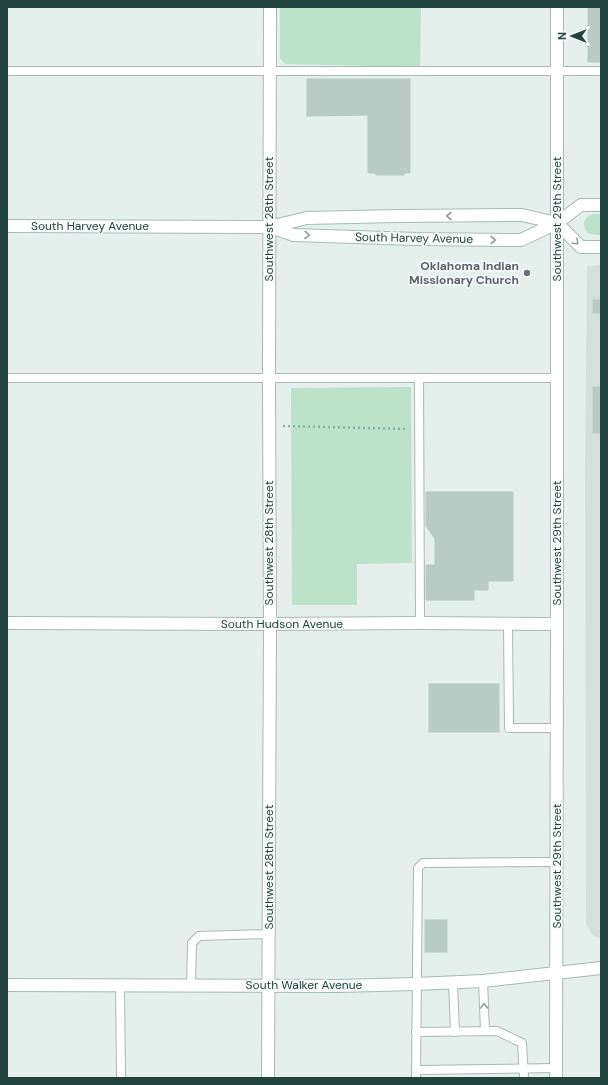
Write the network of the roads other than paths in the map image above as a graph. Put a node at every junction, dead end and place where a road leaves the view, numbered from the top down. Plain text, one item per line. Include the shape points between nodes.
1 (270, 7) edge
2 (557, 7) edge
3 (7, 71) edge
4 (269, 71) junction
5 (557, 72) junction
6 (601, 72) edge
7 (601, 205) edge
8 (557, 224) junction
9 (7, 226) edge
10 (269, 227) junction
11 (601, 247) edge
12 (268, 377) junction
13 (7, 378) edge
14 (419, 378) junction
15 (557, 378) junction
16 (7, 623) edge
17 (420, 623) junction
18 (270, 624) junction
19 (508, 624) junction
20 (558, 624) junction
21 (557, 728) junction
22 (557, 862) junction
23 (269, 934) junction
24 (601, 968) edge
25 (556, 973) junction
26 (483, 981) junction
27 (453, 983) junction
28 (416, 984) junction
29 (7, 985) edge
30 (120, 985) junction
31 (191, 985) junction
32 (268, 986) junction
33 (485, 1031) junction
34 (416, 1032) junction
35 (455, 1032) junction
36 (524, 1068) junction
37 (556, 1073) edge
38 (416, 1074) edge
39 (121, 1078) edge
40 (268, 1078) edge
41 (524, 1078) edge

1 - 4 street, Southwest 28th Street
2 - 5 street, Southwest 29th Street
3 - 4 lane
4 - 5 lane
4 - 10 street, Southwest 28th Street
5 - 6 lane
5 - 8 street, Southwest 29th Street
7 - 8 street, South Harvey Avenue via 581,206
8 -> 10 street, South Harvey Avenue via 522,215 398,216 307,218
10 -> 8 street, South Harvey Avenue via 294,235 521,240
8 -> 11 street, South Harvey Avenue via 581,246
8 - 15 street, Southwest 29th Street
9 - 10 street, South Harvey Avenue
10 - 12 street, Southwest 28th Street
12 - 13 lane
12 - 14 lane
12 - 18 street, Southwest 28th Street
14 - 15 lane
14 - 17 lane
15 - 20 street, Southwest 29th Street
16 - 18 street, South Hudson Avenue
17 - 18 street, South Hudson Avenue
17 - 19 street, South Hudson Avenue
18 - 23 street, Southwest 28th Street
19 - 20 street, South Hudson Avenue
19 - 21 lane via 509,728
20 - 21 street, Southwest 29th Street
21 - 22 street, Southwest 29th Street
22 - 25 street, Southwest 29th Street
22 - 28 lane via 423,863 418,868
23 - 31 lane via 199,936 192,943
23 - 32 street, Southwest 28th Street
24 - 25 street, South Walker Avenue
25 - 26 street, South Walker Avenue
25 - 37 street, Southwest 29th Street
26 - 27 street, South Walker Avenue
33 -> 26 lane
27 - 28 street, South Walker Avenue
27 - 35 lane
28 - 32 street, South Walker Avenue
28 - 34 lane
29 - 30 street, South Walker Avenue
30 - 31 street, South Walker Avenue
30 - 39 lane
31 - 32 street, South Walker Avenue
32 - 40 street, Southwest 28th Street
33 - 35 lane
33 - 36 lane via 497,1031 522,1043
34 - 35 lane
34 - 38 lane
36 - 37 lane
36 - 38 lane
36 - 41 lane

